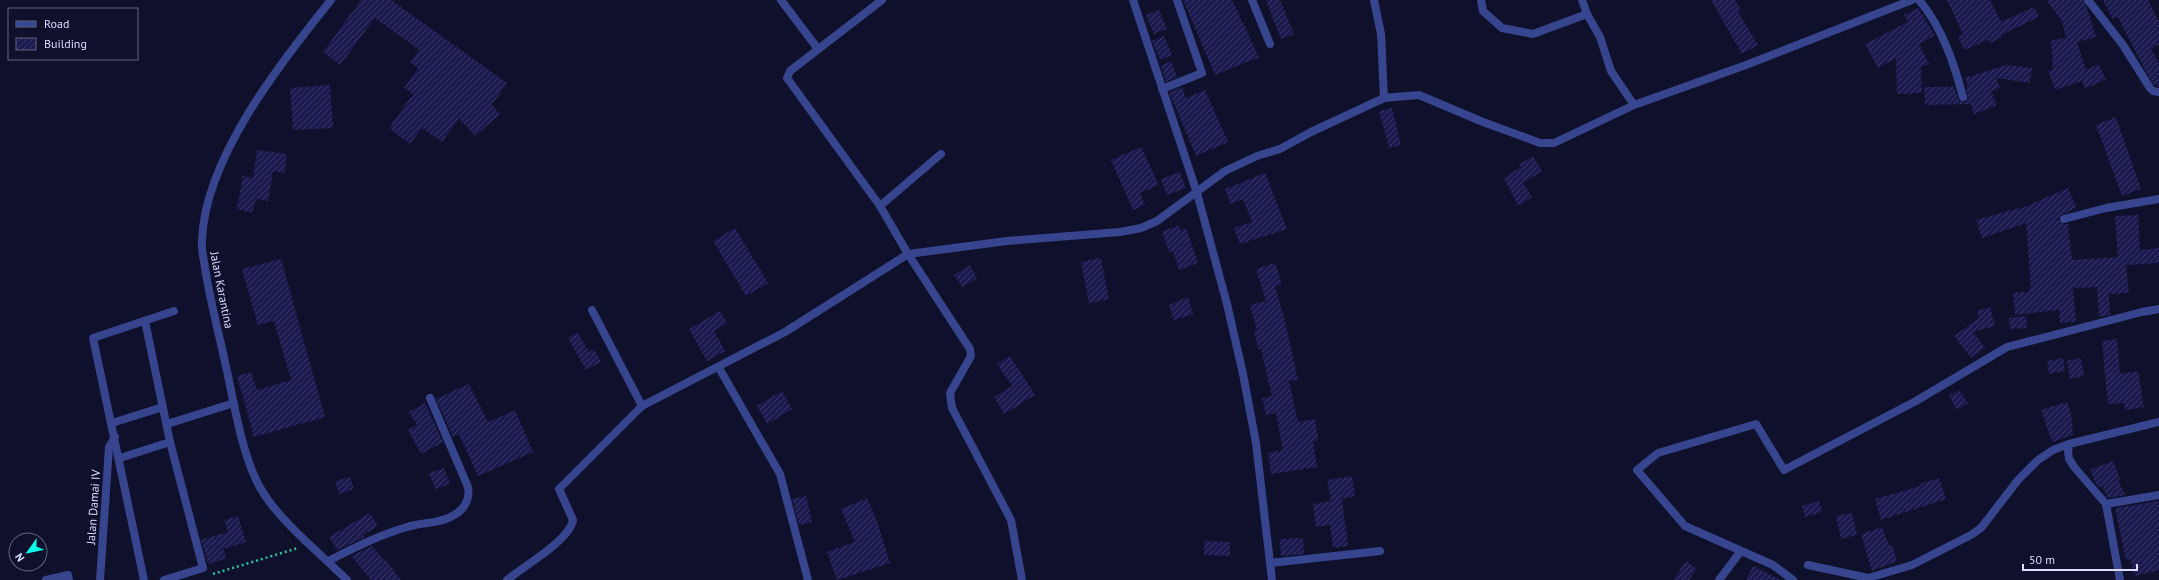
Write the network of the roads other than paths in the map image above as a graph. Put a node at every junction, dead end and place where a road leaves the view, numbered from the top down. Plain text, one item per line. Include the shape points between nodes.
1 (331, 0) edge
2 (781, 0) edge
3 (882, 0) edge
4 (1133, 0) edge
5 (1177, 0) edge
6 (1252, 0) edge
7 (1374, 0) edge
8 (1481, 0) edge
9 (1582, 0) edge
10 (1912, 0) edge
11 (1919, 0) edge
12 (2088, 0) edge
13 (1586, 14) junction
14 (1270, 44) dead end
15 (818, 49) junction
16 (1162, 89) junction
17 (2159, 92) edge
18 (1963, 97) dead end
19 (1384, 98) junction
20 (1634, 105) junction
21 (941, 154) dead end
22 (1197, 193) junction
23 (2159, 198) edge
24 (880, 206) junction
25 (2064, 219) dead end
26 (908, 254) junction
27 (592, 310) dead end
28 (2159, 310) edge
29 (174, 311) dead end
30 (144, 321) junction
31 (718, 368) junction
32 (430, 398) dead end
33 (234, 403) junction
34 (642, 406) junction
35 (163, 407) junction
36 (2159, 422) edge
37 (112, 423) junction
38 (167, 424) junction
39 (115, 437) junction
40 (170, 442) junction
41 (2069, 444) junction
42 (120, 458) junction
43 (2159, 495) edge
44 (2106, 504) junction
45 (1380, 552) dead end
46 (1741, 552) junction
47 (328, 561) junction
48 (1270, 563) junction
49 (1808, 566) dead end
50 (46, 580) edge
51 (69, 580) edge
52 (100, 580) edge
53 (144, 580) edge
54 (164, 580) edge
55 (347, 580) edge
56 (506, 580) edge
57 (808, 580) edge
58 (1022, 580) edge
59 (1272, 580) edge
60 (1719, 580) edge
61 (1793, 580) edge
62 (2120, 580) edge

1 - 33 street, Jalan Karantina via 274,71 235,138 214,181 205,214 202,242 210,299
2 - 15 street
3 - 15 street
4 - 16 street
5 - 16 street via 1202,73
6 - 14 street
7 - 19 street via 1381,34
8 - 13 street via 1483,11 1502,28 1533,34
9 - 13 street
10 - 20 street via 1746,65
11 - 18 street via 1943,39 1956,68
12 - 17 street via 2123,45 2150,88
13 - 20 street via 1600,37 1611,70
15 - 24 street via 790,71 787,78
16 - 22 street
19 - 20 street via 1419,95 1483,122 1547,144 1563,140
19 - 22 street via 1280,148 1225,171
21 - 24 street
22 - 26 street via 1157,221 1141,228
22 - 48 street via 1243,374 1256,443
23 - 25 street
24 - 26 street
26 - 31 street via 835,302
26 - 58 street via 970,349 971,356 950,393 952,408 1011,520
27 - 34 street
28 - 46 street via 2142,312 2008,347 1916,401 1784,470 1756,424 1658,453 1637,470 1685,526
29 - 30 street
30 - 35 street
30 - 37 street via 94,338
31 - 34 street
31 - 57 street via 780,474
32 - 47 street via 468,487 470,496 466,503 448,519 408,526 369,540
33 - 38 street
33 - 47 street, Jalan Karantina via 247,453 264,494
34 - 56 street via 559,489 573,520 572,525 563,536
35 - 37 street
35 - 38 street
36 - 41 street
37 - 39 street
38 - 40 street
39 - 42 street
39 - 52 street, Jalan Damai IV via 109,447
40 - 42 street
40 - 54 street via 203,568
41 - 44 street via 2069,458 2075,468
41 - 49 street via 2053,450 2038,460 1976,531 1954,545 1912,565 1868,578
42 - 53 street
43 - 44 street
44 - 62 street
45 - 48 street
46 - 60 street
46 - 61 street via 1773,565
47 - 55 street, Jalan Karantina
48 - 59 street
50 - 51 street via 68,575

